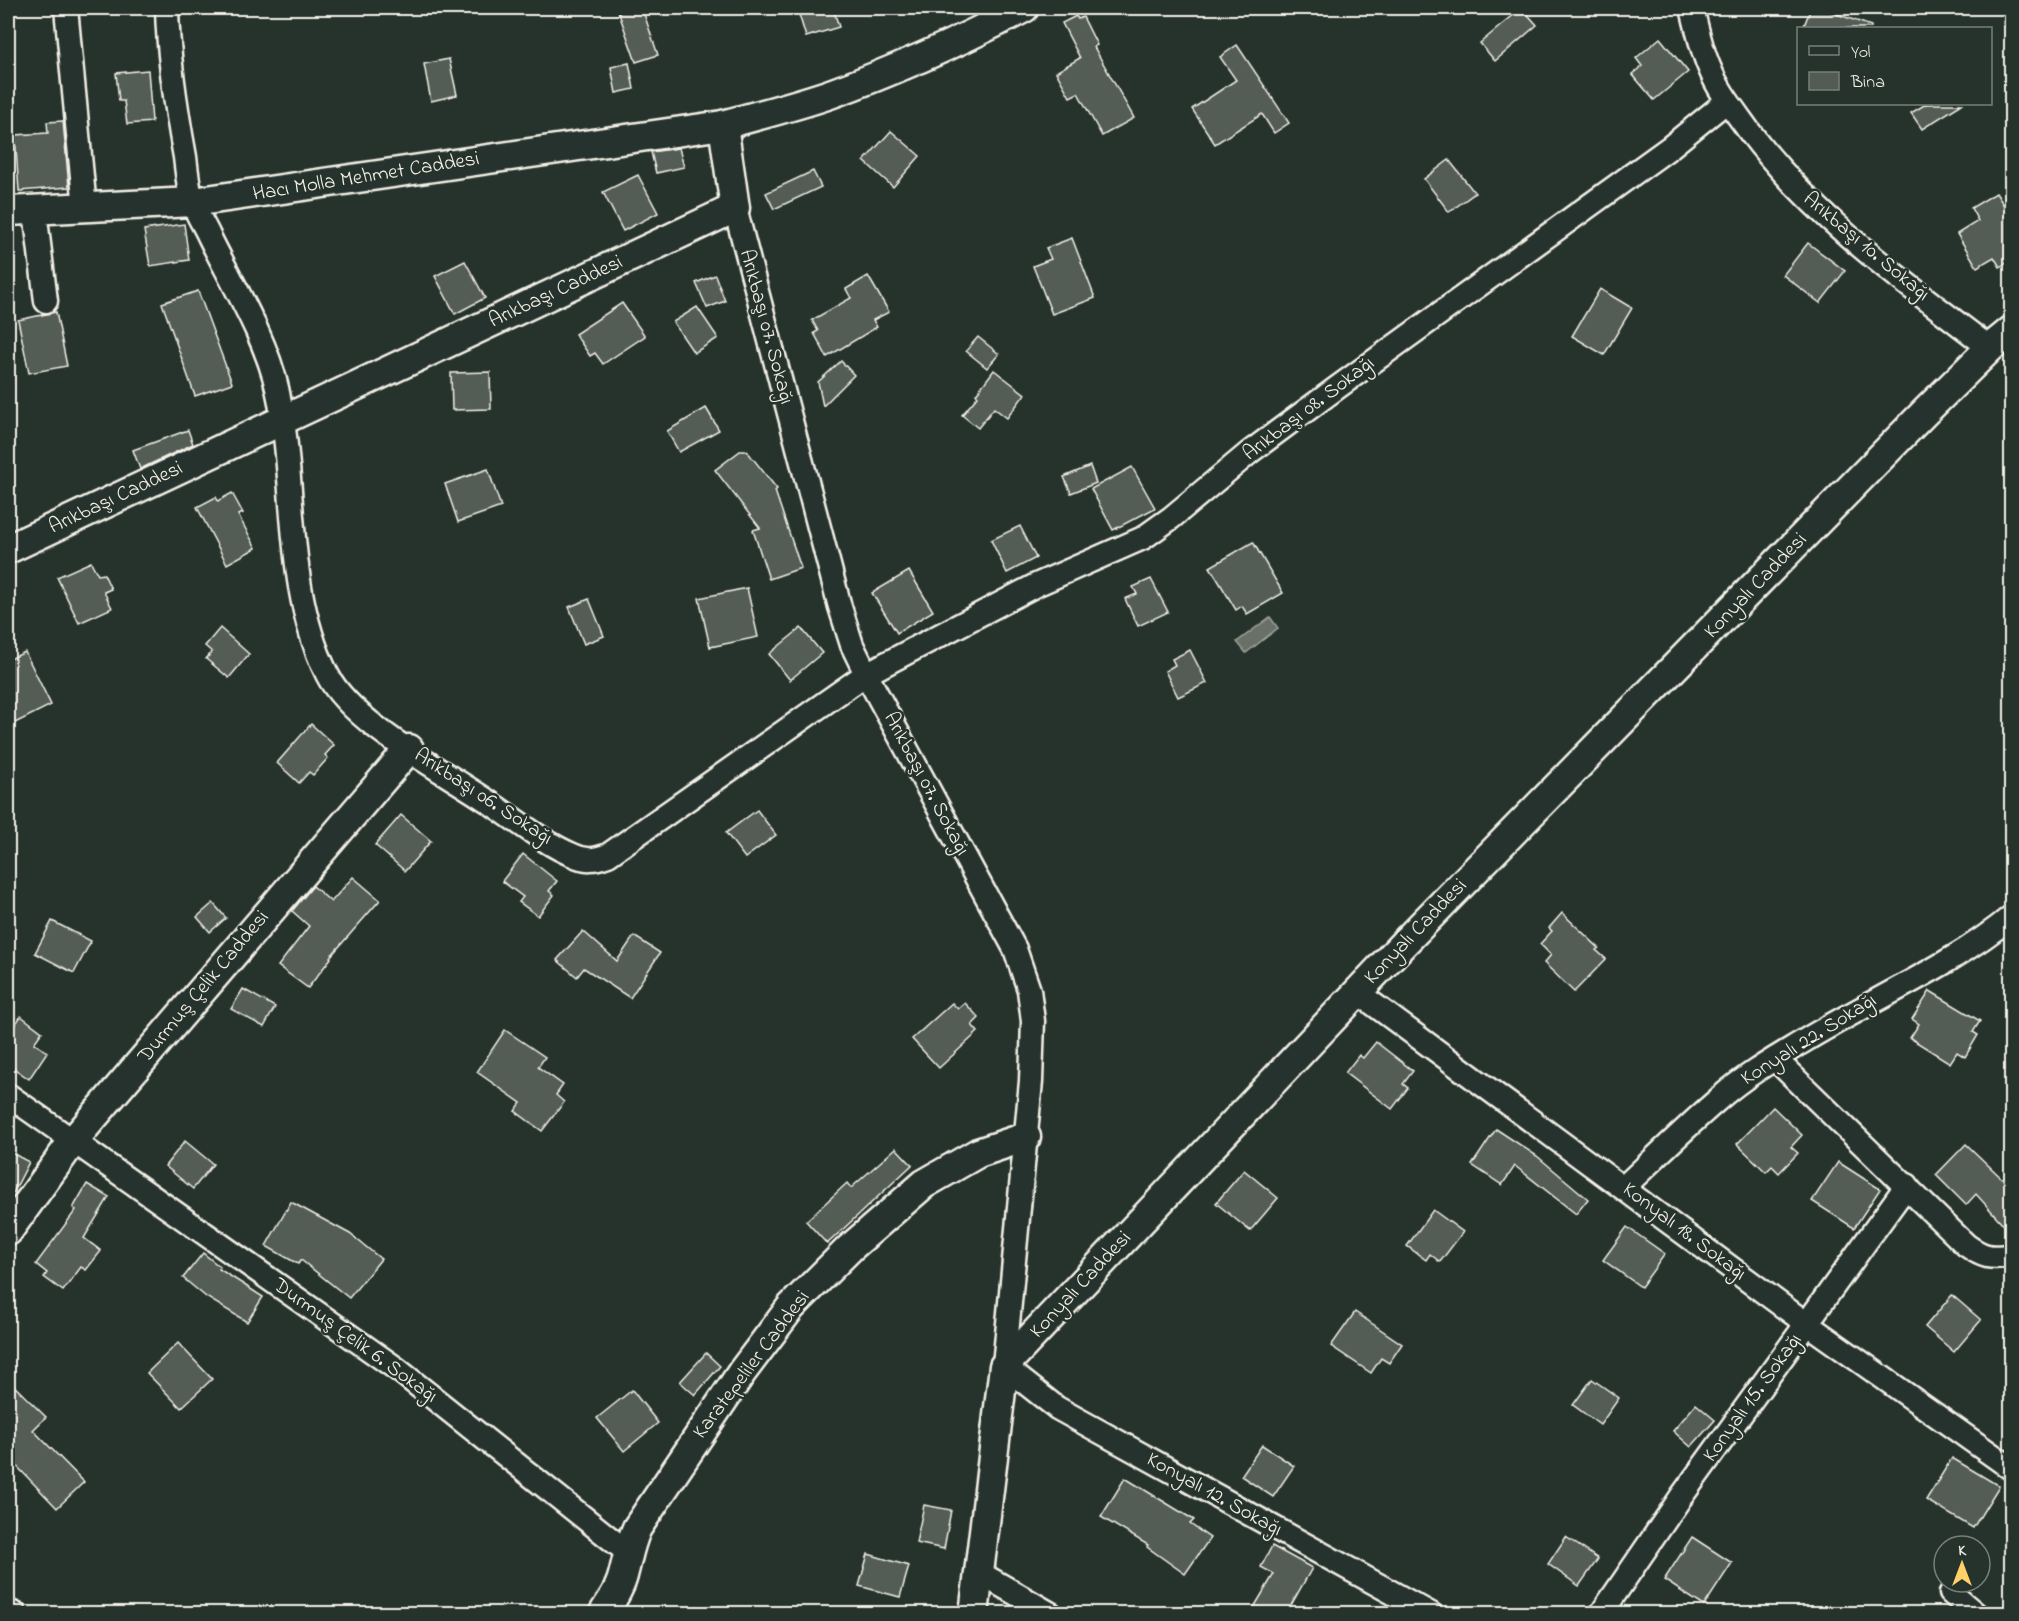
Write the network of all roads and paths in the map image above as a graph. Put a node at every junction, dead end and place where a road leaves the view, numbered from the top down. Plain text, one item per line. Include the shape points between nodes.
1 (66, 8) edge
2 (167, 8) edge
3 (1024, 8) edge
4 (1692, 8) edge
5 (1727, 101) junction
6 (723, 125) junction
7 (193, 202) junction
8 (85, 208) junction
9 (735, 208) junction
10 (21, 211) edge
11 (46, 301) dead end
12 (2001, 339) edge
13 (282, 421) junction
14 (8, 549) edge
15 (866, 674) junction
16 (409, 749) junction
17 (2012, 916) edge
18 (1358, 992) junction
19 (1775, 1059) junction
20 (8, 1095) edge
21 (1026, 1137) junction
22 (73, 1141) junction
23 (1907, 1185) junction
24 (1624, 1187) junction
25 (8, 1231) edge
26 (2012, 1255) edge
27 (1807, 1324) junction
28 (1004, 1366) junction
29 (2012, 1469) edge
30 (627, 1552) junction
31 (978, 1572) junction
32 (1952, 1594) edge
33 (8, 1611) edge
34 (15, 1614) edge
35 (603, 1614) edge
36 (974, 1614) edge
37 (1051, 1614) edge
38 (1431, 1614) edge
39 (1601, 1614) edge
40 (1976, 1614) edge

1 - 8 street
2 - 7 street, Arıkbaşı 06. Sokağı via 178,119
3 - 6 street via 967,38 860,82
4 - 5 street, Arıkbaşı 10. Sokağı via 1710,70
5 - 12 street, Arıkbaşı 10. Sokağı via 1790,181 1835,226 1886,268
5 - 15 street, Arıkbaşı 08. Sokağı via 1669,148 1250,452 1143,538 1036,585
6 - 7 street, Hacı Molla Mehmet Caddesi
6 - 9 street
7 - 8 street, Hacı Molla Mehmet Caddesi
7 - 13 street, Arıkbaşı 06. Sokağı via 273,371
8 - 10 street, Hacı Molla Mehmet Caddesi
9 - 13 street, Arıkbaşı Caddesi
9 - 15 street, Arıkbaşı 07. Sokağı via 840,607
10 - 11 street
12 - 18 street, Konyalı Caddesi via 1915,422
13 - 14 street, Arıkbaşı Caddesi
13 - 16 street, Arıkbaşı 06. Sokağı via 299,577 321,661 343,697
15 - 16 street, Arıkbaşı 06. Sokağı via 596,860 571,855
15 - 21 street, Arıkbaşı 07. Sokağı via 1015,949 1029,990 1033,1021
16 - 22 street, Durmuş Çelik Caddesi
17 - 19 street, Konyalı 22. Sokağı via 1964,950
18 - 24 street, Konyalı 18. Sokağı
18 - 28 street, Konyalı Caddesi
19 - 23 street
19 - 24 street, Konyalı 22. Sokağı via 1721,1097
20 - 22 street, Durmuş Çelik 6. Sokağı
21 - 28 street, Arıkbaşı 07. Sokağı
21 - 30 street, Karatepeliler Caddesi via 978,1153 924,1184 815,1283 728,1391 648,1510
22 - 25 street, Durmuş Çelik Caddesi
22 - 30 street, Durmuş Çelik 6. Sokağı via 397,1369
23 - 26 street via 1981,1256
23 - 27 street, Konyalı 15. Sokağı
24 - 27 street, Konyalı 18. Sokağı
27 - 29 street, Konyalı 18. Sokağı
27 - 39 street, Konyalı 15. Sokağı
28 - 31 street
28 - 38 street, Konyalı 12. Sokağı via 1057,1408
30 - 35 street, Karatepeliler Caddesi via 622,1579
31 - 36 street
31 - 37 street
32 - 40 street
33 - 34 street

